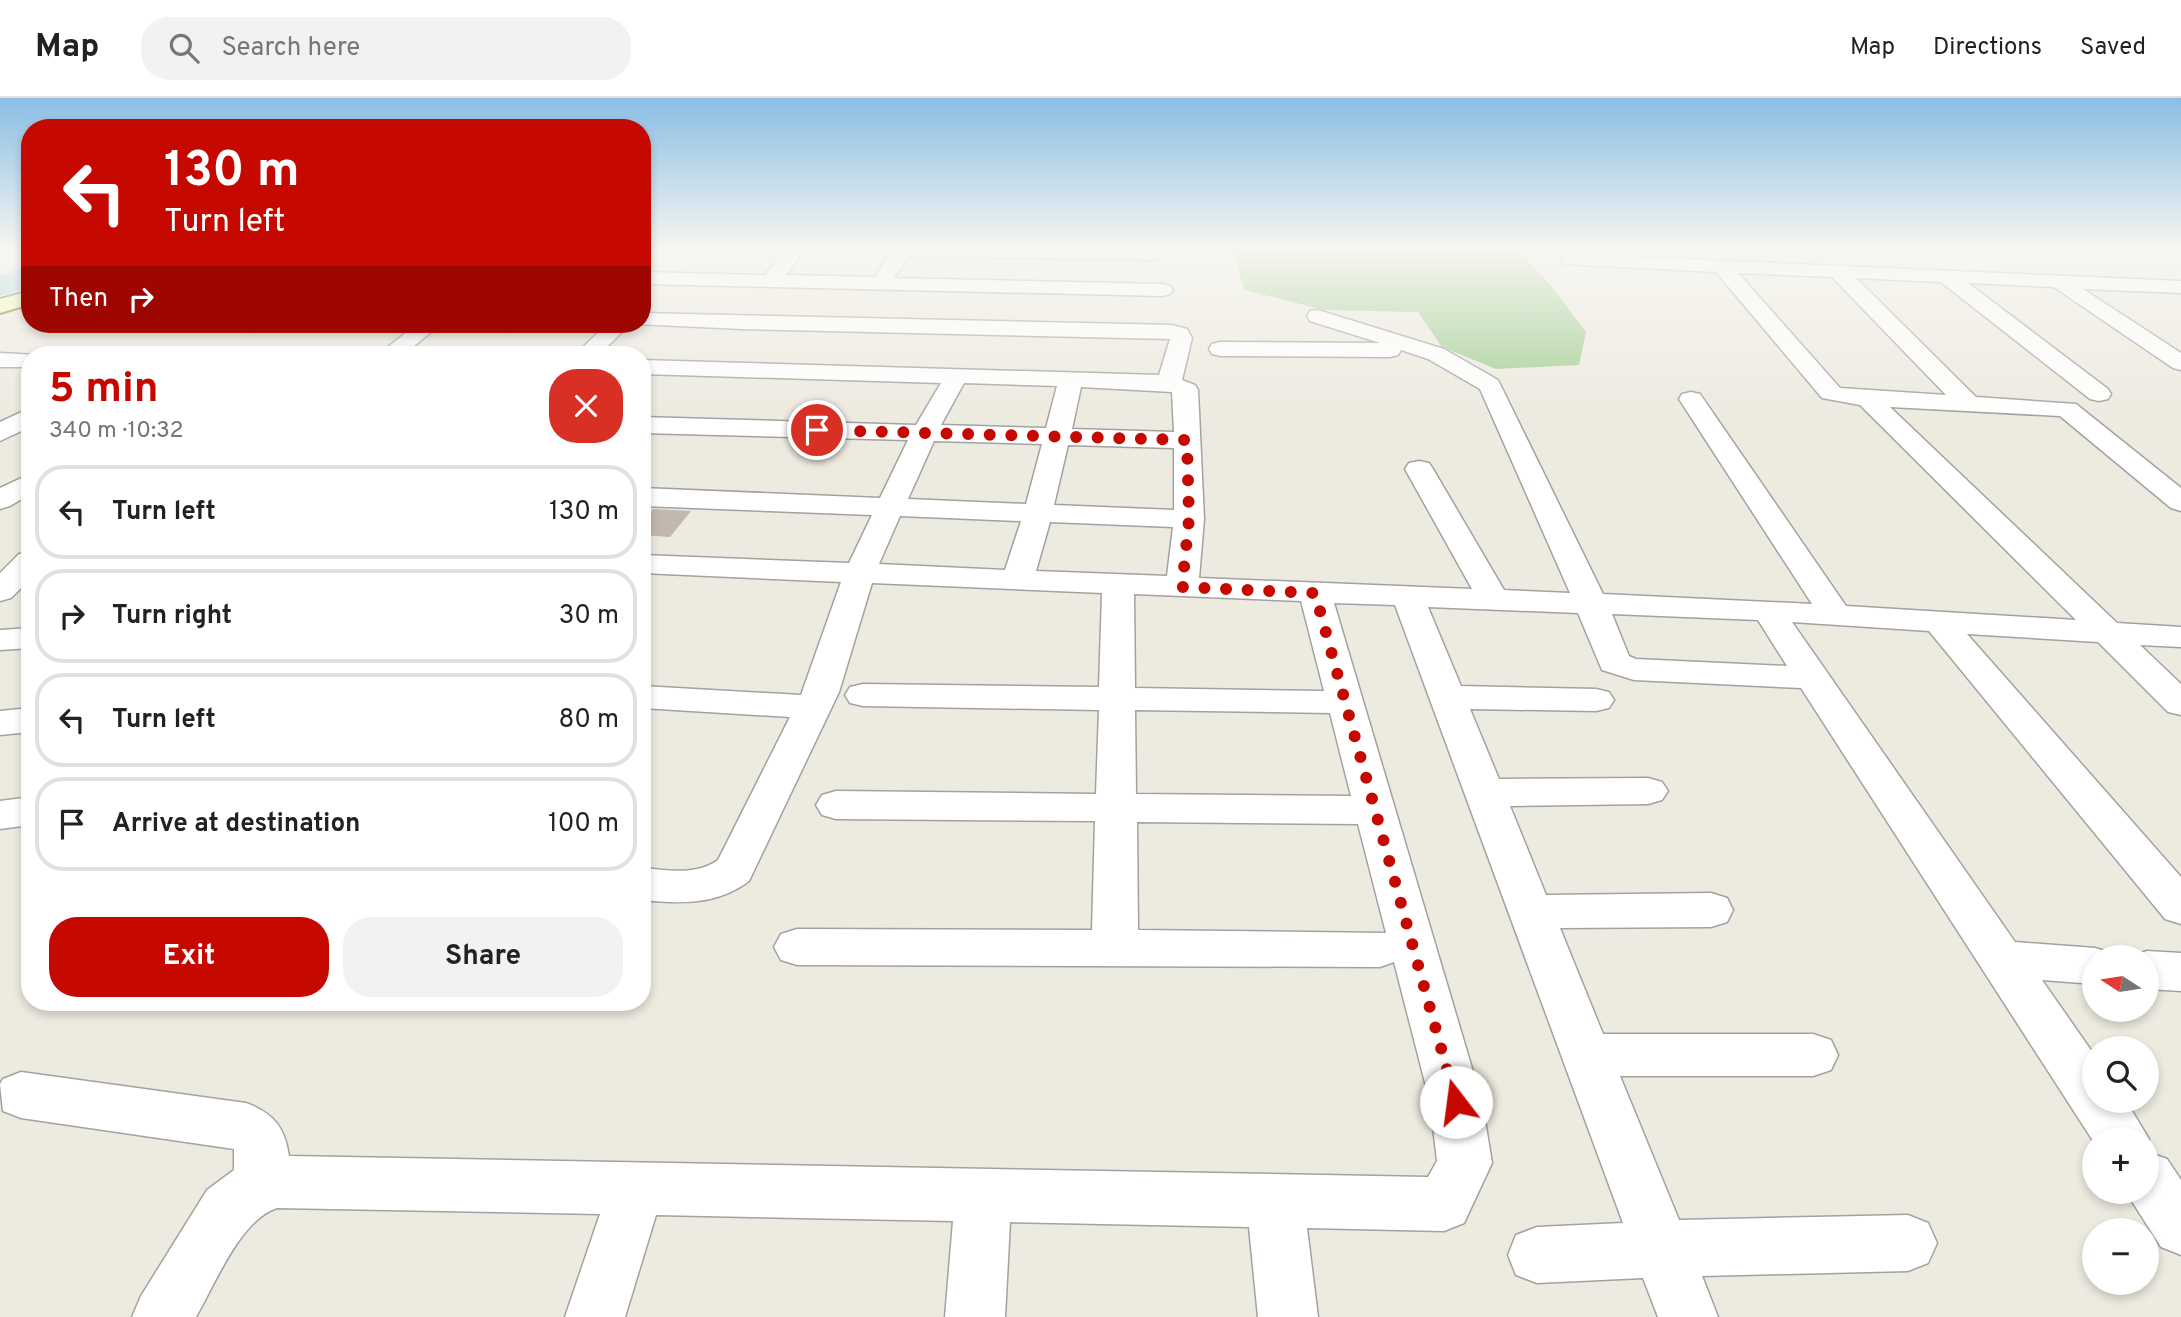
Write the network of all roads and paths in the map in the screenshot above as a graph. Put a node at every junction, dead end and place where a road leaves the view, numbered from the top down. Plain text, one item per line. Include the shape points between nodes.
1 (756, 306) edge
2 (970, 306) edge
3 (1082, 306) edge
4 (1757, 306) edge
5 (1881, 306) edge
6 (1984, 306) edge
7 (2095, 306) edge
8 (1318, 316) dead end
9 (651, 319) edge
10 (743, 322) junction
11 (958, 328) junction
12 (1075, 330) junction
13 (418, 333) edge
14 (609, 333) edge
15 (401, 346) edge
16 (596, 346) edge
17 (1220, 349) dead end
18 (1427, 351) junction
19 (0, 360) edge
20 (21, 360) edge
21 (709, 363) junction
22 (2181, 363) edge
23 (651, 366) edge
24 (946, 377) junction
25 (1066, 380) junction
26 (1169, 384) junction
27 (2099, 394) dead end
28 (1691, 398) dead end
29 (1867, 398) junction
30 (1968, 402) junction
31 (21, 409) edge
32 (653, 425) edge
33 (1, 432) edge
34 (21, 433) edge
35 (924, 433) junction
36 (1056, 436) junction
37 (1187, 440) junction
38 (1419, 469) dead end
39 (21, 487) edge
40 (651, 497) edge
41 (0, 500) edge
42 (2181, 502) edge
43 (891, 507) junction
44 (1038, 513) junction
45 (1189, 519) junction
46 (21, 553) edge
47 (0, 554) edge
48 (651, 564) edge
49 (21, 570) edge
50 (860, 572) junction
51 (1017, 580) junction
52 (1118, 584) junction
53 (1182, 587) junction
54 (0, 591) edge
55 (1315, 593) junction
56 (1408, 596) junction
57 (1494, 600) junction
58 (1591, 604) junction
59 (1768, 611) junction
60 (1836, 615) junction
61 (1938, 621) junction
62 (2106, 632) junction
63 (2181, 637) edge
64 (21, 639) edge
65 (0, 640) edge
66 (1812, 678) junction
67 (863, 695) dead end
68 (1447, 697) junction
69 (651, 698) edge
70 (1117, 699) junction
71 (1596, 700) dead end
72 (1345, 702) junction
73 (2181, 705) edge
74 (814, 706) junction
75 (21, 721) edge
76 (0, 723) edge
77 (1648, 791) dead end
78 (1485, 793) junction
79 (836, 805) dead end
80 (1116, 808) junction
81 (1375, 810) junction
82 (21, 812) edge
83 (0, 815) edge
84 (651, 884) edge
85 (2181, 907) edge
86 (1711, 910) dead end
87 (1531, 912) junction
88 (797, 947) dead end
89 (1115, 947) junction
90 (1380, 948) dead end
91 (2001, 959) junction
92 (2082, 965) edge
93 (2160, 971) edge
94 (2181, 972) edge
95 (1586, 1055) junction
96 (1813, 1055) dead end
97 (2082, 1080) edge
98 (21, 1095) dead end
99 (260, 1188) junction
100 (636, 1189) junction
101 (2159, 1195) edge
102 (983, 1196) junction
103 (1275, 1201) junction
104 (2181, 1228) edge
105 (1908, 1243) dead end
106 (1662, 1249) junction
107 (1537, 1255) dead end
108 (162, 1317) edge
109 (595, 1317) edge
110 (975, 1317) edge
111 (1288, 1317) edge
112 (1688, 1317) edge

1 - 10 street
2 - 11 street
3 - 12 street
4 - 29 street via 1827,391
5 - 30 street
6 - 27 street
7 - 22 street
8 - 18 street
9 - 10 street
10 - 11 street
10 - 21 street
11 - 12 street
11 - 24 street
12 - 25 street
12 - 26 street via 1179,334
13 - 15 street
14 - 16 street
17 - 18 street
18 - 58 street via 1482,378 1494,390
19 - 20 street
21 - 23 street
21 - 24 street
24 - 25 street
24 - 35 street
25 - 26 street
25 - 36 street
26 - 37 street via 1186,390
28 - 60 street
29 - 30 street
29 - 62 street
30 - 42 street via 2067,409
31 - 33 street
32 - 35 street
33 - 34 street
35 - 36 street
35 - 43 street
36 - 37 street
36 - 44 street
37 - 45 street
38 - 57 street
39 - 41 street
40 - 43 street
43 - 44 street
43 - 50 street
44 - 45 street
44 - 51 street
45 - 53 street
46 - 47 street
48 - 50 street
49 - 54 street
50 - 51 street
50 - 74 street
51 - 52 street
52 - 53 street
52 - 70 street
53 - 55 street
55 - 56 street
55 - 72 street
56 - 57 street
56 - 68 street
57 - 58 street
58 - 59 street
58 - 66 street via 1611,658 1622,667
59 - 60 street
59 - 66 street
60 - 61 street
61 - 62 street
61 - 85 street
62 - 63 street
62 - 73 street
64 - 65 street
66 - 91 street
67 - 70 street
68 - 71 street
68 - 78 street
69 - 74 street
70 - 72 street
70 - 80 street
72 - 81 street
74 - 84 street via 734,870 721,881 697,887
75 - 76 street
77 - 78 street
78 - 87 street
79 - 80 street
80 - 81 street
80 - 89 street
81 - 103 street via 1456,1102 1465,1163 1444,1205
82 - 83 street
86 - 87 street
87 - 95 street
88 - 89 street
89 - 90 street
91 - 92 street
91 - 97 street
93 - 94 street
95 - 96 street
95 - 106 street
98 - 99 street via 246,1127 257,1134 261,1145
99 - 100 street via 277,1182
99 - 108 street via 248,1191 227,1209
100 - 102 street
100 - 109 street
101 - 104 street
102 - 103 street
102 - 110 street
103 - 111 street
105 - 106 street
106 - 107 street
106 - 112 street

